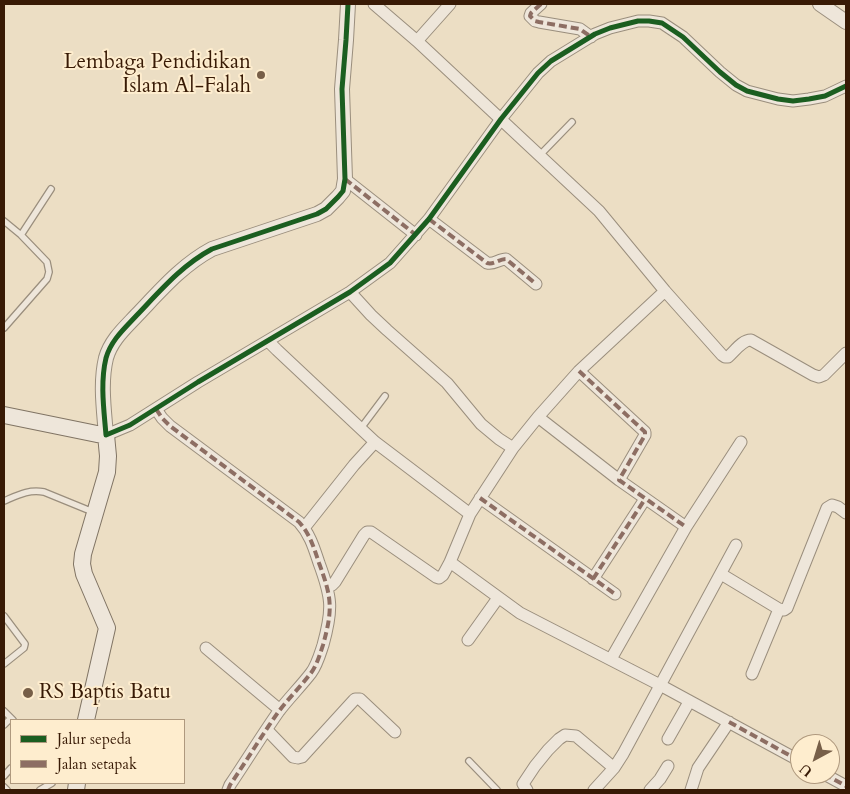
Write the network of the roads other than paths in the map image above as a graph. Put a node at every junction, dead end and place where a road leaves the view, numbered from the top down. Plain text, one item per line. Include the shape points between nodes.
1 (348, 4) edge
2 (374, 4) edge
3 (450, 4) edge
4 (541, 4) edge
5 (820, 4) edge
6 (846, 22) edge
7 (591, 37) junction
8 (417, 41) junction
9 (846, 86) edge
10 (501, 119) junction
11 (572, 122) dead end
12 (540, 155) junction
13 (345, 179) junction
14 (50, 189) dead end
15 (429, 219) junction
16 (4, 221) edge
17 (21, 235) junction
18 (416, 235) junction
19 (536, 284) dead end
20 (350, 292) junction
21 (665, 292) junction
22 (4, 328) edge
23 (268, 340) junction
24 (846, 354) edge
25 (579, 371) junction
26 (385, 396) dead end
27 (156, 409) junction
28 (4, 415) edge
29 (538, 417) junction
30 (360, 429) junction
31 (106, 435) junction
32 (375, 442) junction
33 (741, 442) dead end
34 (514, 448) junction
35 (619, 480) junction
36 (480, 498) junction
37 (645, 499) junction
38 (4, 501) edge
39 (95, 513) junction
40 (846, 513) edge
41 (470, 514) junction
42 (686, 527) junction
43 (304, 528) junction
44 (736, 545) dead end
45 (450, 562) junction
46 (721, 574) junction
47 (593, 579) junction
48 (328, 587) junction
49 (615, 594) dead end
50 (498, 598) junction
51 (778, 609) junction
52 (4, 616) edge
53 (468, 640) dead end
54 (206, 648) dead end
55 (611, 659) junction
56 (4, 664) edge
57 (752, 674) dead end
58 (660, 685) junction
59 (689, 702) junction
60 (4, 710) edge
61 (280, 710) junction
62 (12, 719) edge
63 (86, 719) edge
64 (729, 722) junction
65 (267, 730) junction
66 (395, 732) dead end
67 (668, 739) dead end
68 (790, 756) edge
69 (469, 761) dead end
70 (668, 766) dead end
71 (614, 768) junction
72 (4, 786) edge
73 (522, 788) edge
74 (7, 790) edge
75 (228, 790) edge
76 (497, 790) edge
77 (594, 790) edge
78 (650, 790) edge
79 (691, 790) edge

1 - 13 street via 342,89
2 - 8 street
3 - 8 street
4 - 7 street via 530,13 534,20 580,28
5 - 6 street
7 - 9 street via 638,21 662,23 684,37 720,72 747,91 793,101 825,96
7 - 10 street via 551,61
8 - 10 street
10 - 12 street
10 - 15 street
11 - 12 lane
12 - 21 street via 598,211
13 - 18 street
13 - 31 street via 343,191 326,209 212,249 192,262 156,295 114,341 107,356 103,395
14 - 17 lane
15 - 18 street
15 - 19 street via 487,263 506,259
16 - 17 lane
17 - 22 lane via 48,262 49,272
18 - 20 street via 390,263
20 - 23 street
20 - 34 street via 447,383 481,424
21 - 24 street via 725,357 751,340 819,376
21 - 25 street
23 - 27 street
23 - 30 street
25 - 29 street
25 - 35 street via 645,432
26 - 30 lane
27 - 31 street
27 - 43 street via 170,426
28 - 31 main road
29 - 34 street
29 - 35 street
30 - 32 street
31 - 39 main road via 107,472
32 - 41 street
32 - 43 street
33 - 42 street
34 - 36 street
35 - 37 street
36 - 41 street
36 - 47 street
37 - 42 street
37 - 47 street
38 - 39 lane via 38,491
39 - 63 main road via 82,564 107,628
40 - 51 street via 832,505 827,508 787,608
41 - 45 street
42 - 55 street
43 - 48 street
44 - 46 street
45 - 48 street via 443,575 436,577 367,532 335,582
45 - 50 street
46 - 51 street
46 - 58 street
47 - 49 street
48 - 61 street via 329,620 320,656 312,672
50 - 53 street
50 - 55 street via 520,613
51 - 57 street
52 - 56 lane via 25,646
54 - 61 street
55 - 58 street
58 - 59 street
58 - 71 street
59 - 64 street
59 - 67 street
60 - 62 lane
61 - 65 street
64 - 68 street
64 - 79 street via 698,768
65 - 66 street via 293,757 298,758 354,700 360,699
65 - 75 street
69 - 76 lane
70 - 78 street
71 - 73 street via 576,736 565,735 535,766
71 - 77 street
72 - 74 lane

